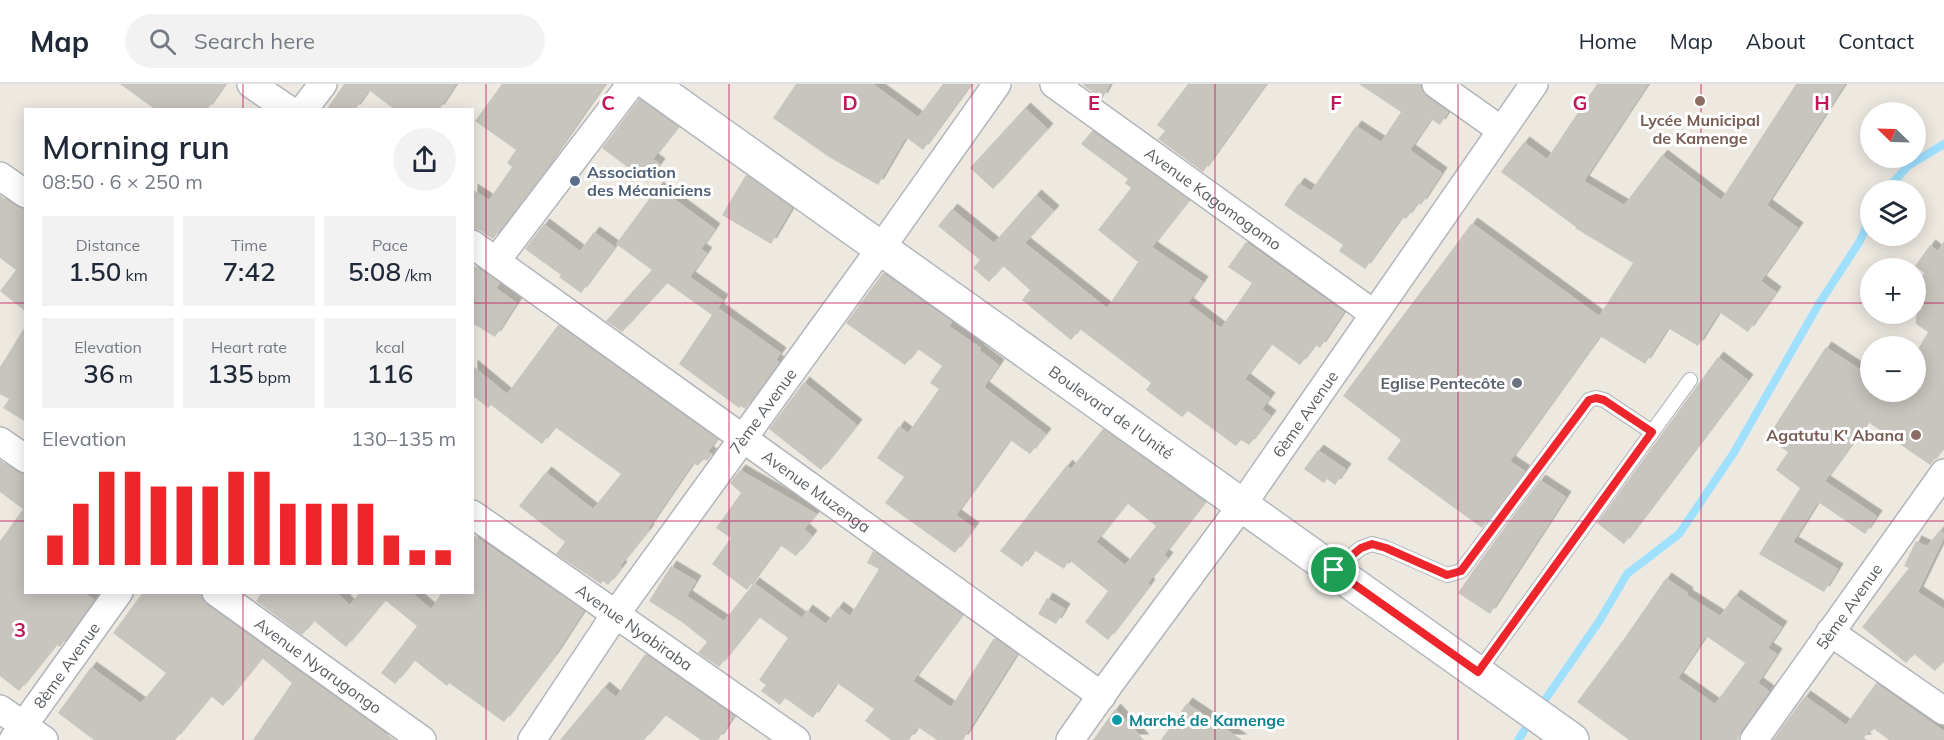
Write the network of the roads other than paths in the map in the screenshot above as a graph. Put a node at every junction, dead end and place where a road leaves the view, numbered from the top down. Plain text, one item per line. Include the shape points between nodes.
1 (251, 84) edge
2 (323, 84) edge
3 (632, 84) edge
4 (650, 84) edge
5 (997, 84) edge
6 (1054, 84) edge
7 (1436, 84) edge
8 (1534, 84) edge
9 (286, 108) edge
10 (305, 108) edge
11 (1501, 130) junction
12 (0, 176) edge
13 (24, 193) edge
14 (474, 245) edge
15 (881, 248) junction
16 (496, 261) junction
17 (1374, 314) junction
18 (1690, 380) dead end
19 (1652, 432) junction
20 (743, 438) junction
21 (0, 441) edge
22 (24, 458) edge
23 (1944, 473) edge
24 (1242, 505) junction
25 (474, 515) edge
26 (1334, 570) junction
27 (118, 594) edge
28 (219, 594) edge
29 (615, 615) junction
30 (1830, 632) junction
31 (1478, 672) junction
32 (1102, 696) junction
33 (0, 709) edge
34 (1944, 711) edge
35 (1563, 733) edge
36 (27, 735) edge
37 (422, 740) edge
38 (532, 740) edge
39 (796, 740) edge
40 (1070, 740) edge
41 (1754, 740) edge

1 - 9 street
2 - 10 street
3 - 16 street
4 - 15 street, Boulevard de l'Unité
5 - 15 street, 7ème Avenue
6 - 17 street, Avenue Kagomogomo
7 - 11 street
8 - 11 street, 6ème Avenue
11 - 17 street, 6ème Avenue
12 - 13 street
14 - 16 street, Avenue Muzenga
15 - 20 street, 7ème Avenue
15 - 24 street, Boulevard de l'Unité
16 - 20 street, Avenue Muzenga
17 - 24 street, 6ème Avenue
18 - 19 lane
19 - 26 lane via 1604,400 1589,400 1461,571 1447,575 1372,544
19 - 31 lane
20 - 29 street, 7ème Avenue
20 - 32 street, Avenue Muzenga
21 - 22 street
23 - 30 street, 5ème Avenue
24 - 26 street, Boulevard de l'Unité
24 - 32 street, 6ème Avenue
25 - 29 street, Avenue Nyabiraba
26 - 31 street, Boulevard de l'Unité
27 - 36 street, 8ème Avenue
28 - 37 street, Avenue Nyarugongo
29 - 38 street, 7ème Avenue
29 - 39 street, Avenue Nyabiraba
30 - 34 street
30 - 41 street, 5ème Avenue
31 - 35 street, Boulevard de l'Unité
32 - 40 street, 6ème Avenue
33 - 36 street

